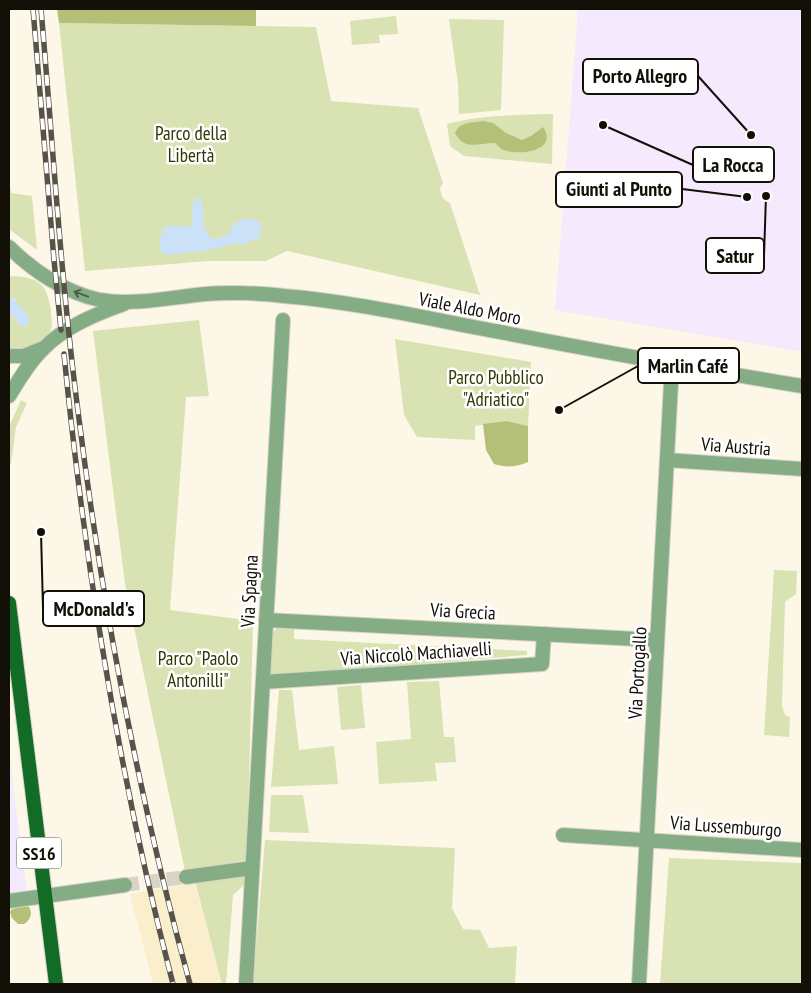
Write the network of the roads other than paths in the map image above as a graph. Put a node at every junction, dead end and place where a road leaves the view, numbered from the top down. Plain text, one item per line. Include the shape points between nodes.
1 (9, 247) edge
2 (129, 302) junction
3 (282, 320) dead end
4 (42, 349) junction
5 (9, 356) edge
6 (672, 364) junction
7 (802, 386) edge
8 (9, 396) edge
9 (667, 460) junction
10 (802, 469) edge
11 (9, 603) edge
12 (266, 620) junction
13 (544, 634) junction
14 (657, 640) junction
15 (12, 661) edge
16 (263, 682) junction
17 (563, 835) dead end
18 (648, 840) junction
19 (802, 850) edge
20 (252, 868) junction
21 (186, 877) tunnel mouth
22 (125, 885) tunnel mouth
23 (45, 897) junction
24 (9, 901) edge
25 (56, 984) edge
26 (246, 984) edge
27 (639, 984) edge

2 -> 1 street, Viale Aldo Moro via 99,300 74,292 39,272
2 - 4 street, Viale Aldo Moro via 100,312
2 - 6 street, Viale Aldo Moro via 209,293 283,295 346,303
3 - 12 street, Via Spagna
4 - 5 street, Viale Aldo Moro via 24,356
4 - 8 street, Viale Aldo Moro
6 - 7 street, Viale Aldo Moro
6 - 9 street, Via Portogallo
9 - 10 street, Via Austria
9 - 14 street, Via Portogallo
11 - 15 main road, SS16
12 - 13 street, Via Grecia
12 - 16 street, Via Spagna
13 - 14 street, Via Grecia
13 - 16 street, Via Niccolò Machiavelli via 542,664
14 - 18 street, Via Portogallo
15 - 23 main road, SS16
16 - 20 street, Via Spagna
17 - 18 street, Via Lussemburgo
18 - 19 street, Via Lussemburgo
18 - 27 street, Via Portogallo
20 - 21 street
20 - 26 street, Via Spagna
22 - 23 street
23 - 24 street
23 - 25 main road, SS16

